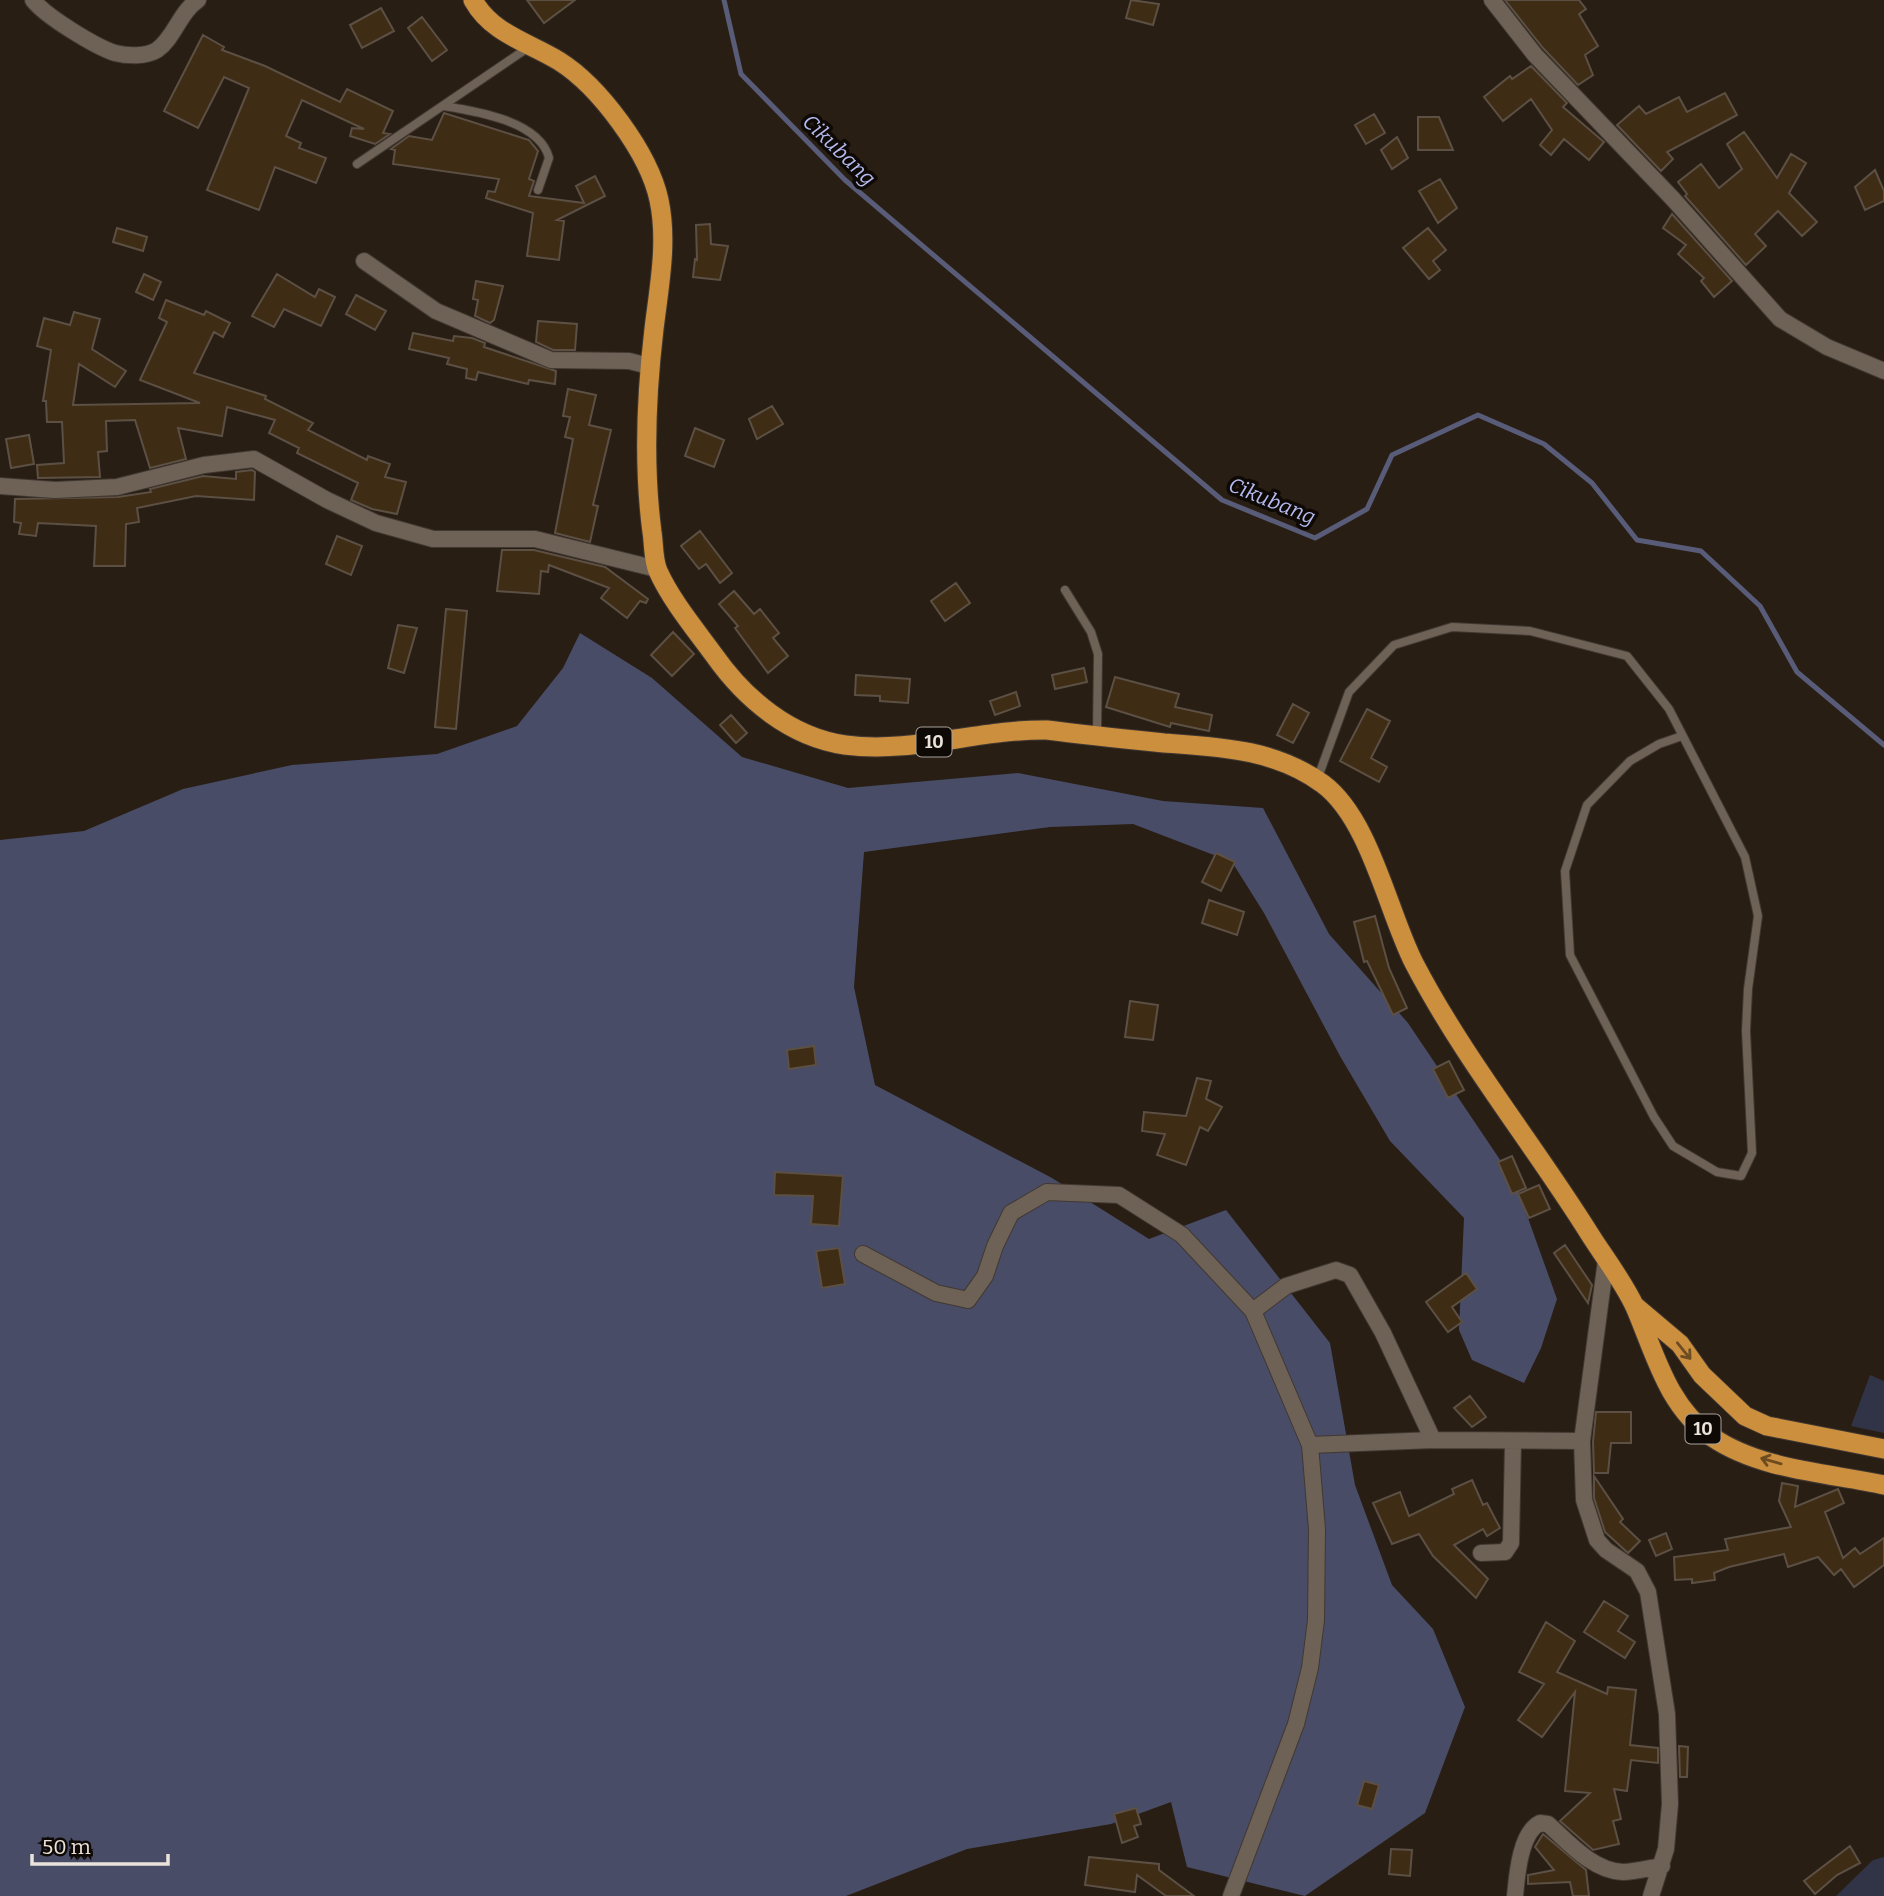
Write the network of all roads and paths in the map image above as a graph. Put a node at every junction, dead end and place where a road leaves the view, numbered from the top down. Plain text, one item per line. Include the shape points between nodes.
1 (33, 0) edge
2 (198, 0) edge
3 (473, 0) edge
4 (1492, 0) edge
5 (529, 47) junction
6 (444, 106) junction
7 (357, 164) dead end
8 (538, 190) dead end
9 (364, 261) dead end
10 (649, 366) junction
11 (1884, 372) edge
12 (0, 486) edge
13 (657, 569) junction
14 (1065, 590) dead end
15 (1682, 736) junction
16 (1097, 737) junction
17 (1317, 780) junction
18 (863, 1254) dead end
19 (1606, 1261) junction
20 (1634, 1305) junction
21 (1254, 1311) junction
22 (1433, 1440) junction
23 (1582, 1441) junction
24 (1513, 1443) junction
25 (1310, 1445) junction
26 (1884, 1449) edge
27 (1884, 1485) edge
28 (1481, 1553) dead end
29 (1662, 1866) junction
30 (1231, 1896) edge
31 (1515, 1896) edge
32 (1651, 1896) edge

1 - 2 street via 115,53 142,55 165,43 180,17
3 - 5 highway, 10 via 497,28
4 - 11 street via 1535,55 1780,319 1827,347
5 - 6 lane
5 - 10 highway, 10 via 583,78 609,105 659,198 663,235
6 - 7 lane
6 - 8 lane via 492,113 541,142 549,158
9 - 10 street via 436,311 551,360 629,361
10 - 13 highway, 10 via 646,489
12 - 13 street via 55,490 117,487 204,465 254,459 376,523 433,540 535,539
13 - 16 highway, 10 via 732,681 768,712 806,735 844,745 890,748 1014,730
14 - 16 lane via 1091,632 1098,654
15 - 15 lane via 1745,857 1758,916 1746,1031 1752,1153 1741,1176 1717,1171 1673,1146 1570,955 1566,871 1587,804 1630,761
15 - 17 lane via 1669,709 1627,656 1530,631 1452,627 1394,645 1349,692
16 - 17 highway, 10 via 1256,752 1293,765
17 - 19 highway, 10 via 1356,824 1408,950 1458,1042 1554,1177
18 - 21 street via 936,1293 968,1300 985,1276 1011,1213 1047,1192 1119,1195 1182,1234
19 - 20 highway, 10
19 - 23 street
20 -> 26 highway, 10 via 1680,1345 1745,1416 1767,1426
27 -> 20 highway, 10 via 1797,1468 1742,1452 1712,1437 1687,1415 1655,1365
21 - 22 street via 1286,1286 1336,1270 1350,1275 1384,1333
21 - 25 street
22 - 24 street
22 - 25 street
23 - 24 street
23 - 29 street via 1589,1522 1606,1550 1637,1571 1648,1591 1667,1714 1670,1804
24 - 28 street via 1511,1544 1505,1552
25 - 30 street via 1317,1529 1316,1620 1310,1668 1292,1735
29 - 31 street via 1613,1870 1585,1857 1548,1824 1540,1823 1530,1831
29 - 32 street

